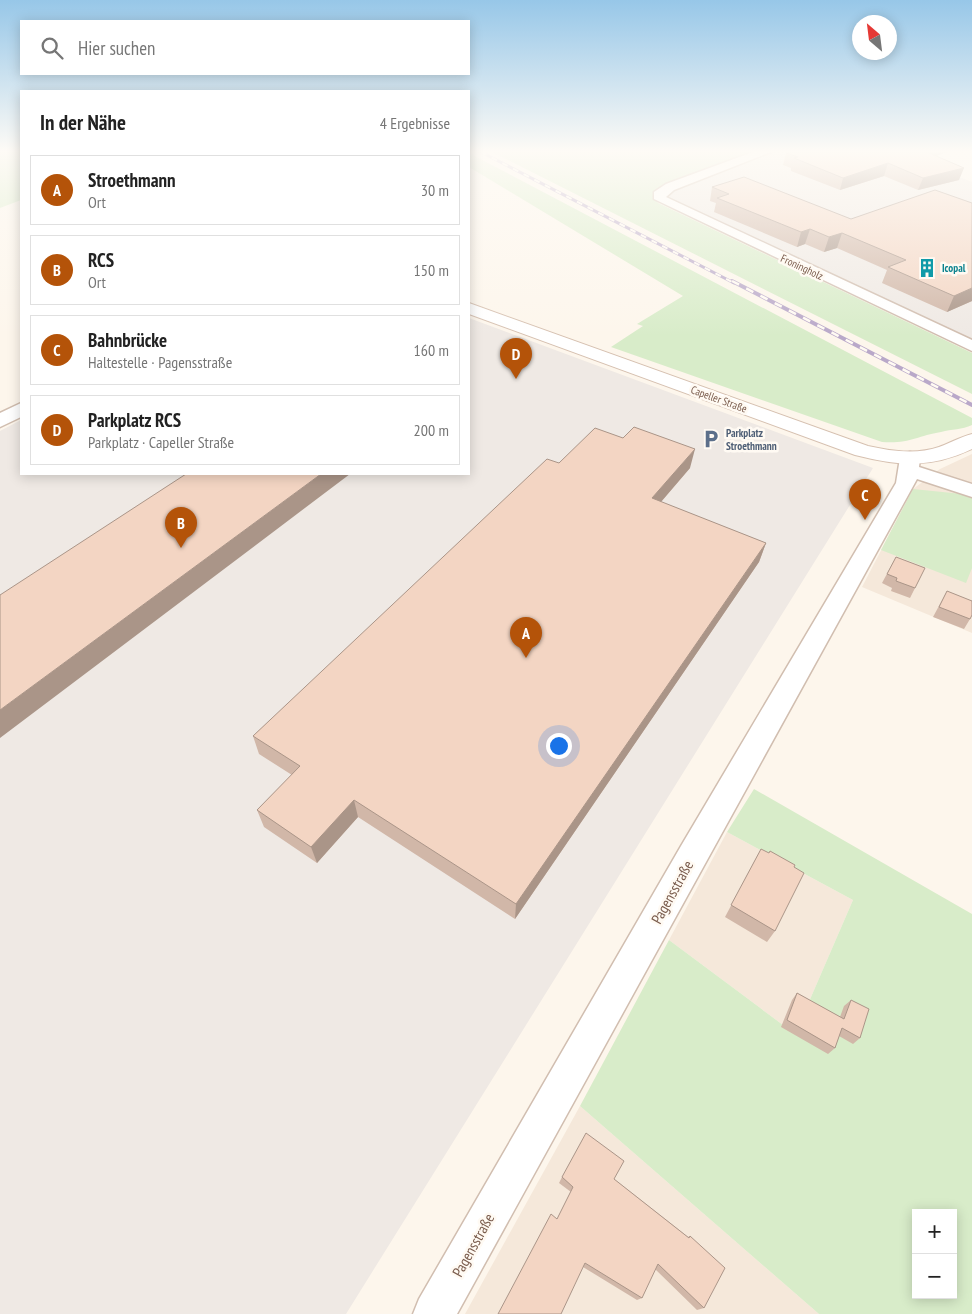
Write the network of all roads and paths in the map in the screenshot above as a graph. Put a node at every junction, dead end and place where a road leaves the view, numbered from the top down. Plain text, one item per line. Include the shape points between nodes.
1 (690, 213) edge
2 (470, 308) edge
3 (972, 346) edge
4 (20, 411) edge
5 (0, 421) edge
6 (972, 440) edge
7 (909, 464) junction
8 (972, 491) edge
9 (434, 1314) edge

1 - 3 street, Froningholz
2 - 7 street, Capeller Straße via 842,443
4 - 5 street
6 - 7 street, Capeller Straße via 939,456
7 - 8 street
7 - 9 street, Pagensstraße via 906,483

